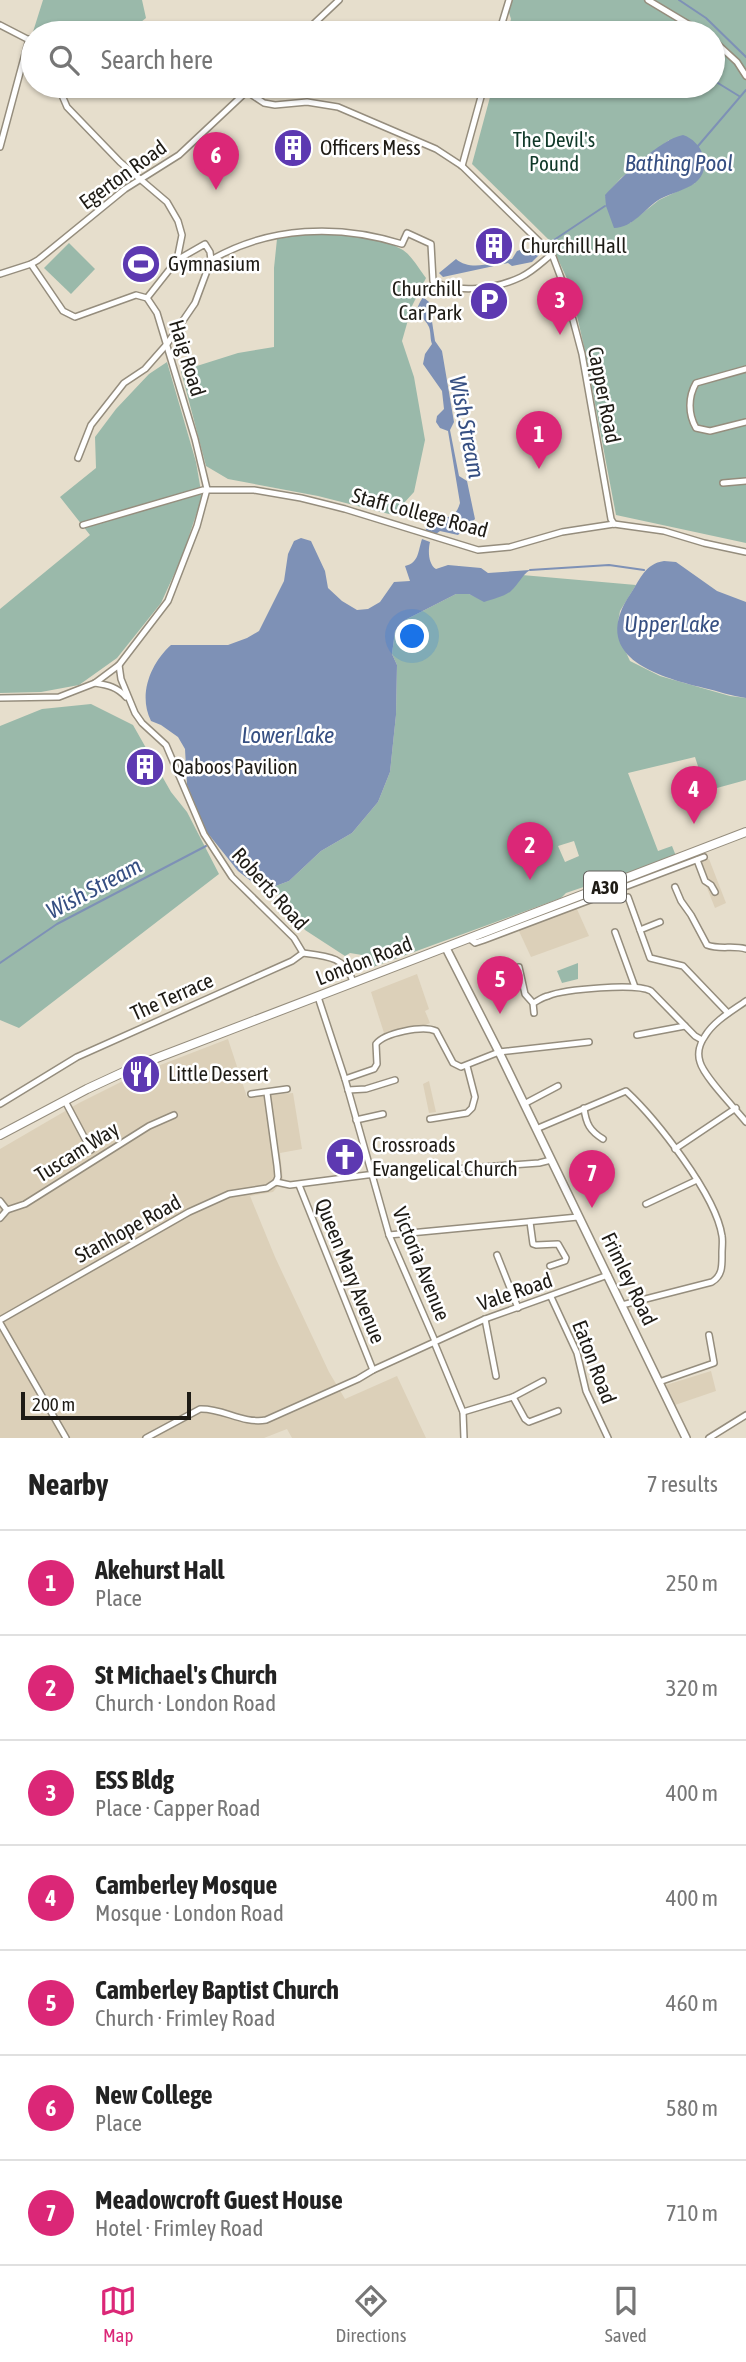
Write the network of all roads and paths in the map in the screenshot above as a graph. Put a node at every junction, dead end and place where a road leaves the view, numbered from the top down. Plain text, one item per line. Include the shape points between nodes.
1 (339, 0) edge
2 (509, 0) edge
3 (648, 0) edge
4 (317, 21) edge
5 (503, 21) edge
6 (683, 21) edge
7 (0, 25) edge
8 (21, 36) edge
9 (725, 51) edge
10 (21, 75) edge
11 (746, 76) edge
12 (63, 98) edge
13 (240, 98) edge
14 (256, 98) edge
15 (481, 98) edge
16 (0, 147) edge
17 (461, 166) junction
18 (138, 179) junction
19 (552, 254) junction
20 (177, 260) junction
21 (211, 260) junction
22 (31, 264) junction
23 (0, 274) edge
24 (147, 298) junction
25 (167, 344) junction
26 (746, 369) edge
27 (746, 422) edge
28 (78, 458) dead end
29 (746, 481) edge
30 (723, 483) dead end
31 (207, 489) junction
32 (614, 524) junction
33 (83, 525) dead end
34 (746, 552) edge
35 (119, 665) junction
36 (95, 683) junction
37 (0, 698) edge
38 (129, 700) junction
39 (746, 832) edge
40 (699, 857) junction
41 (675, 887) dead end
42 (715, 892) dead end
43 (678, 894) junction
44 (628, 897) dead end
45 (670, 897) dead end
46 (660, 922) dead end
47 (640, 930) junction
48 (614, 931) dead end
49 (446, 948) junction
50 (746, 949) edge
51 (303, 953) junction
52 (519, 967) dead end
53 (353, 982) junction
54 (572, 984) dead end
55 (635, 986) junction
56 (573, 992) junction
57 (318, 997) junction
58 (746, 1000) edge
59 (533, 1003) junction
60 (534, 1013) dead end
61 (728, 1013) junction
62 (685, 1026) junction
63 (636, 1035) dead end
64 (702, 1040) junction
65 (589, 1042) dead end
66 (499, 1052) junction
67 (467, 1066) junction
68 (345, 1079) junction
69 (395, 1080) dead end
70 (558, 1086) dead end
71 (287, 1089) dead end
72 (348, 1090) junction
73 (267, 1093) junction
74 (251, 1094) dead end
75 (65, 1101) junction
76 (0, 1104) edge
77 (524, 1104) junction
78 (584, 1108) junction
79 (736, 1108) junction
80 (383, 1114) dead end
81 (174, 1115) dead end
82 (429, 1119) dead end
83 (356, 1120) junction
84 (746, 1122) edge
85 (536, 1129) junction
86 (0, 1135) edge
87 (603, 1139) dead end
88 (675, 1149) junction
89 (91, 1150) dead end
90 (551, 1160) junction
91 (371, 1175) junction
92 (697, 1180) junction
93 (276, 1182) junction
94 (299, 1185) junction
95 (0, 1201) edge
96 (646, 1204) dead end
97 (7, 1210) junction
98 (578, 1217) junction
99 (0, 1218) edge
100 (530, 1222) junction
101 (389, 1236) junction
102 (498, 1255) dead end
103 (550, 1266) dead end
104 (608, 1275) junction
105 (551, 1297) junction
106 (622, 1305) junction
107 (518, 1308) junction
108 (485, 1319) junction
109 (0, 1321) edge
110 (709, 1335) dead end
111 (435, 1341) junction
112 (371, 1371) junction
113 (496, 1376) dead end
114 (543, 1381) dead end
115 (659, 1382) junction
116 (513, 1396) junction
117 (558, 1411) dead end
118 (463, 1412) junction
119 (746, 1415) edge
120 (66, 1438) edge
121 (146, 1438) edge
122 (464, 1438) edge
123 (608, 1438) edge
124 (686, 1438) edge
125 (709, 1438) edge

1 - 4 street
2 - 5 street
3 - 6 street
7 - 8 street
9 - 11 street
10 - 16 street
12 - 18 street
13 - 18 street, Egerton Road via 179,155
14 - 17 street, Capper Road via 275,105 307,102 338,107 436,149
15 - 17 street
17 - 19 street, Capper Road
18 - 20 street via 167,202 178,221
18 - 22 street, Egerton Road
19 - 21 street via 522,276 472,288 433,281 431,244 407,233 402,243 354,232 299,231 246,242
19 - 32 street, Capper Road via 582,354
20 - 21 street via 205,244
20 - 24 street
21 - 25 street via 195,303
22 - 23 street, Egerton Road
22 - 24 street, Haig Road via 63,311 75,317 136,295
24 - 25 street, Haig Road via 158,313
25 - 28 street via 145,369 124,383 91,425
25 - 31 street, Haig Road
26 - 27 street via 696,383 690,408 696,428 710,431
29 - 30 street
31 - 32 street, Staff College Road via 278,493 478,550
31 - 33 street, Staff College Road
31 - 35 street via 169,601
32 - 34 street, Staff College Road via 664,531
35 - 36 street
35 - 38 street
36 - 37 street via 59,697
36 - 38 street via 111,686
38 - 51 street, Roberts Road via 142,723 166,745 204,834 232,877
39 - 40 main road, London Road / A30
40 - 42 street via 705,881
40 - 49 main road, London Road / A30
41 - 43 street
43 - 45 street
43 - 50 street via 706,945
44 - 47 street
46 - 47 street
47 - 61 street via 650,958 683,966
48 - 55 street
49 - 53 main road, London Road / A30
49 - 66 main road, Frimley Road
51 - 53 street via 344,964
51 - 76 street, The Terrace via 77,1057
52 - 59 street via 525,994
53 - 57 main road, London Road / A30
54 - 56 street
55 - 56 street
55 - 62 street via 651,991
56 - 59 street via 548,995
57 - 68 street, Victoria Avenue
57 - 75 main road, London Road / A30 via 141,1064
58 - 61 street
59 - 60 street
61 - 64 street
62 - 63 street
62 - 64 street
64 - 79 street via 702,1065
65 - 66 street
66 - 67 street
66 - 77 main road, Frimley Road
67 - 68 street via 453,1063 439,1034 428,1028 383,1036 376,1044 374,1069
67 - 82 street via 475,1097 472,1108 467,1113
68 - 72 street, Victoria Avenue
69 - 72 street
70 - 77 street
71 - 73 street
72 - 83 street, Victoria Avenue
73 - 74 street
73 - 93 street
75 - 86 main road, London Road / A30
75 - 89 street
77 - 85 main road, Frimley Road
78 - 85 street
78 - 87 street via 586,1123
78 - 88 street via 626,1091
79 - 84 street
79 - 88 street
80 - 83 street
81 - 97 street, Tuscam Way via 25,1204
83 - 91 street, Victoria Avenue
85 - 90 main road, Frimley Road
88 - 92 street
90 - 91 street, Queen Mary Avenue
90 - 98 main road, Frimley Road
91 - 94 street, Queen Mary Avenue
91 - 101 street, Victoria Avenue
92 - 96 street
92 - 106 street via 722,1236 718,1278
93 - 94 street, Queen Mary Avenue
93 - 109 street, Stanhope Road via 267,1188 229,1194 189,1212
94 - 112 street, Queen Mary Avenue
95 - 97 street
97 - 99 street, Tuscam Way
98 - 100 street
98 - 104 main road, Frimley Road
100 - 101 street
100 - 103 street via 533,1244 558,1244 561,1248 565,1261
101 - 111 street, Victoria Avenue
102 - 107 street
104 - 105 street, Vale Road
104 - 106 main road, Frimley Road
105 - 107 street, Vale Road
105 - 123 street, Eaton Road
106 - 115 main road, Frimley Road
107 - 108 street, Vale Road
108 - 111 street, Vale Road
108 - 113 street
109 - 120 street
110 - 115 street via 714,1363
111 - 112 street, Vale Road
111 - 118 street, Victoria Avenue
112 - 121 street, Vale Road via 267,1420 196,1410
114 - 116 street
115 - 124 main road, Frimley Road
116 - 117 street via 529,1422
116 - 118 street
118 - 122 street
119 - 125 street

